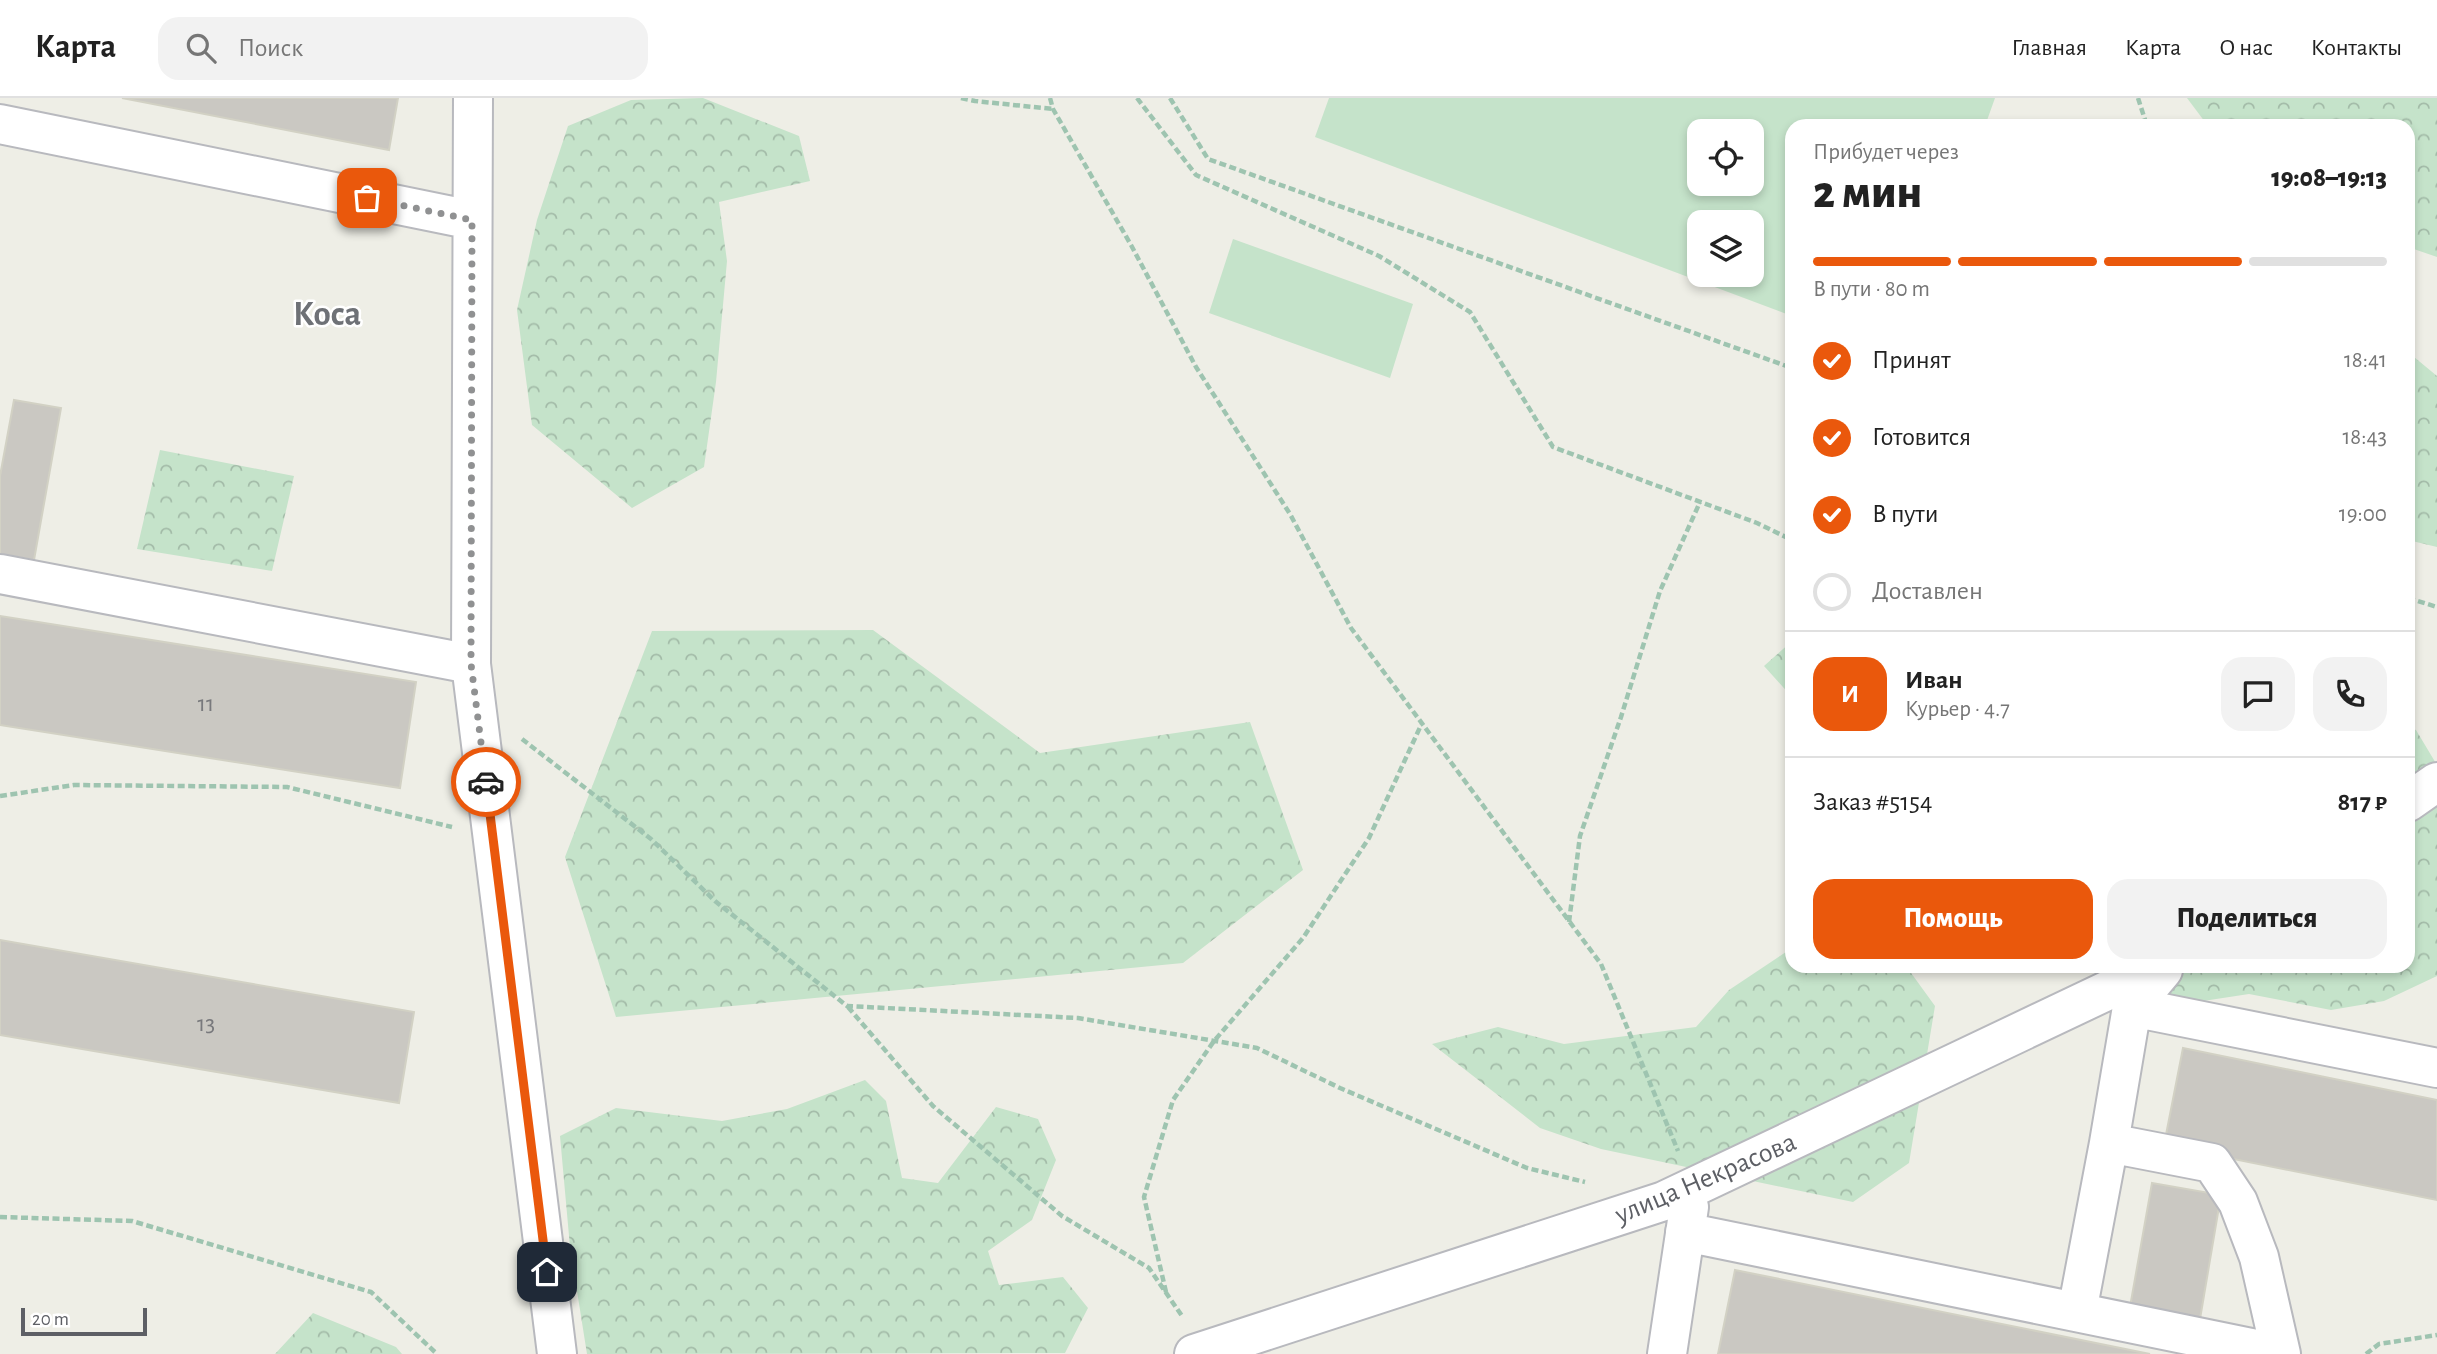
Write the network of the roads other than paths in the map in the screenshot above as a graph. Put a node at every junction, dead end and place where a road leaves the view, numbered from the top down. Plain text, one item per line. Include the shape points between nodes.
1 (473, 98) edge
2 (0, 124) edge
3 (472, 220) junction
4 (0, 574) edge
5 (471, 664) junction
6 (2437, 782) edge
7 (2415, 797) edge
8 (2144, 973) edge
9 (2161, 973) edge
10 (2132, 1007) junction
11 (2437, 1068) edge
12 (2109, 1143) junction
13 (1692, 1188) junction
14 (1685, 1232) junction
15 (2077, 1312) junction
16 (1200, 1352) edge
17 (557, 1354) edge
18 (1667, 1354) edge
19 (2281, 1354) edge

1 - 3 street
2 - 3 street
3 - 5 street
4 - 5 street
5 - 17 street
6 - 7 street
8 - 13 street, улица Некрасова
9 - 10 street
10 - 11 street
10 - 12 street
12 - 15 street
12 - 19 street via 2212,1163 2238,1202 2259,1258
13 - 14 street
13 - 16 street, улица Некрасова via 1664,1202
14 - 15 street
14 - 18 street
15 - 19 street

